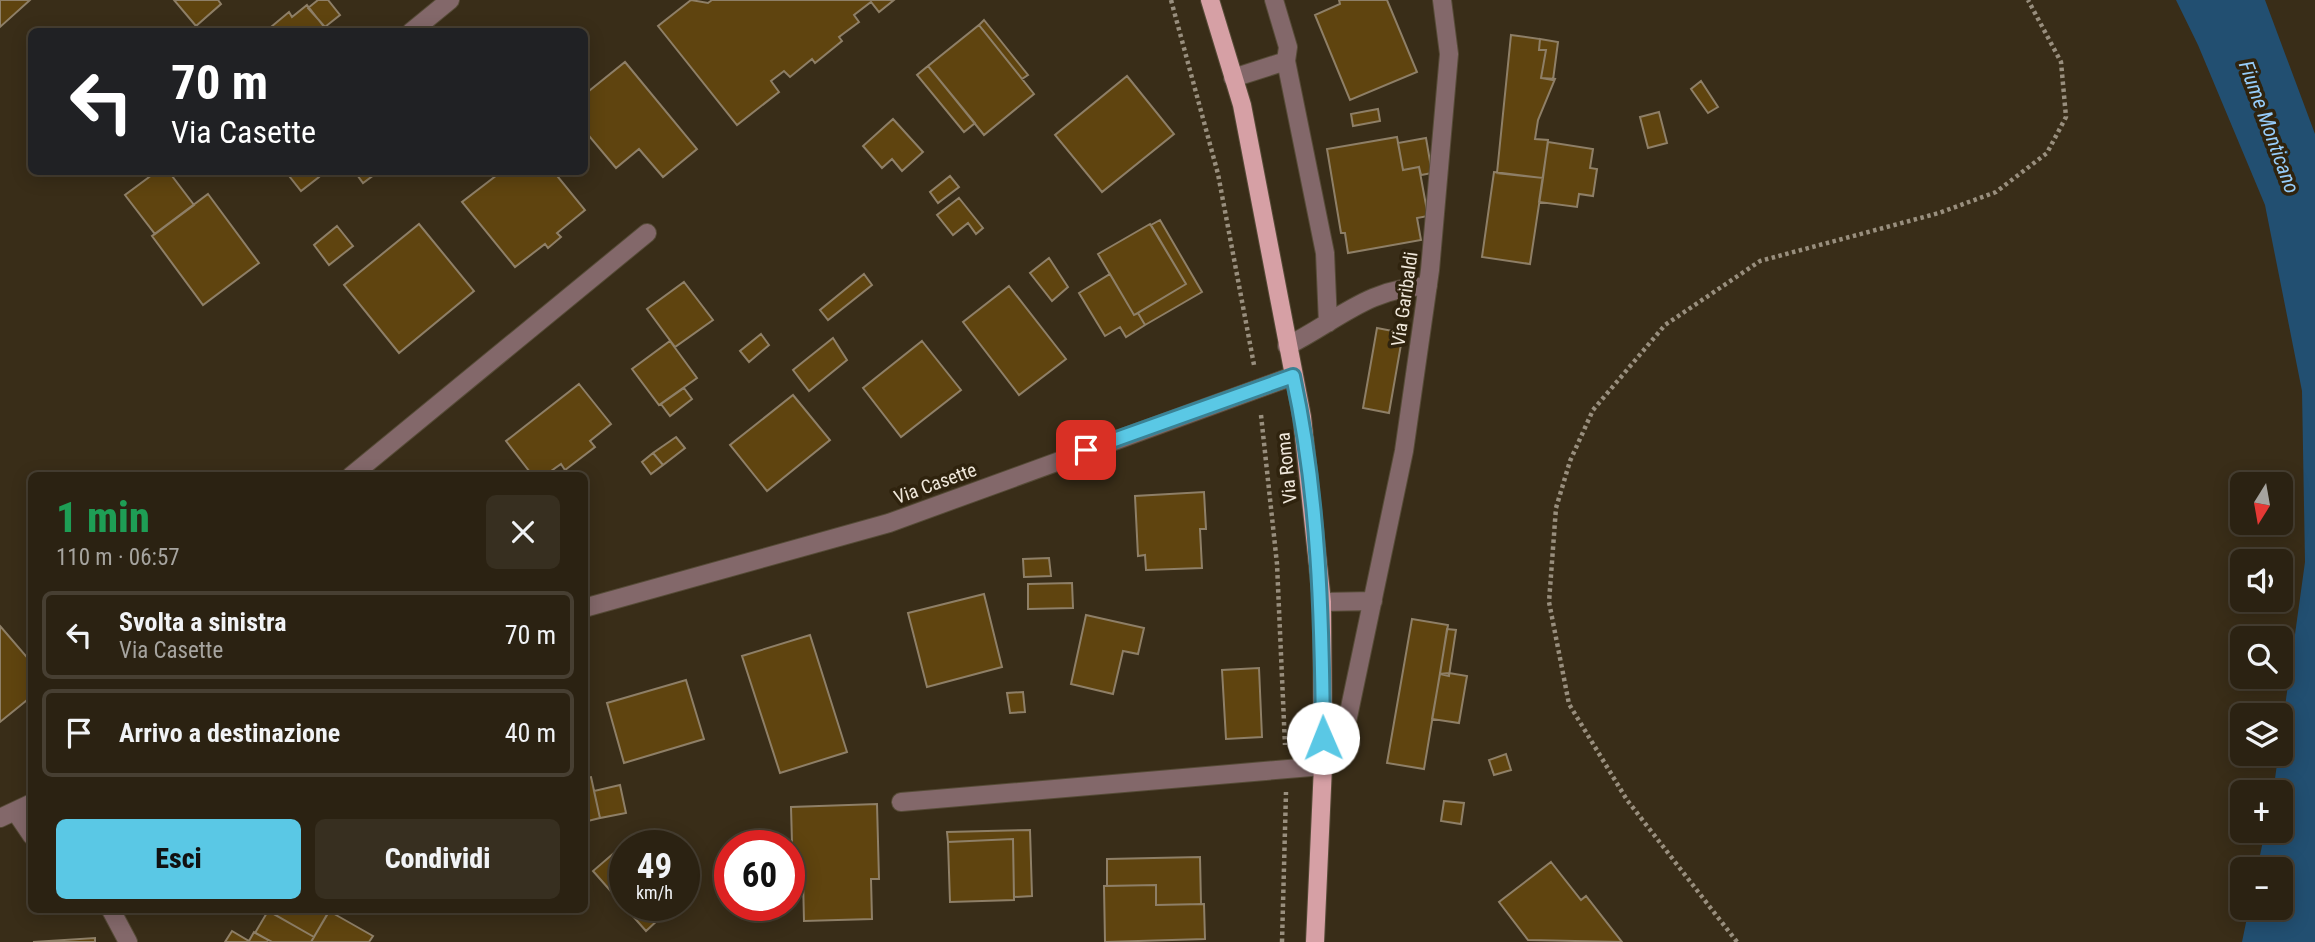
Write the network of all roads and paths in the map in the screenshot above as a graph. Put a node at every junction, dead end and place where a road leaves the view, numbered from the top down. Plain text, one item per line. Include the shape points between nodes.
1 (450, 0) edge
2 (1171, 0) edge
3 (1210, 0) edge
4 (1274, 0) edge
5 (1442, 0) edge
6 (2028, 0) edge
7 (416, 28) edge
8 (1286, 61) junction
9 (1233, 78) junction
10 (648, 233) dead end
11 (1428, 286) junction
12 (1328, 324) junction
13 (1287, 346) junction
14 (1293, 376) junction
15 (1258, 387) junction
16 (356, 472) edge
17 (1373, 601) junction
18 (1322, 603) junction
19 (588, 607) edge
20 (1323, 766) junction
21 (1286, 769) junction
22 (901, 802) dead end
23 (16, 810) edge
24 (28, 830) edge
25 (113, 913) edge
26 (128, 942) edge
27 (1282, 942) edge
28 (1315, 942) edge
29 (1737, 942) edge

1 - 7 street
2 - 15 path via 1218,174
3 - 9 main road, Via Roma
4 - 8 street via 1288,47
5 - 11 street, Via Garibaldi via 1450,54
6 - 29 path via 2061,62 2066,117 2047,153 1996,192 1760,261 1665,325 1593,410 1570,461 1556,508 1549,602 1569,704 1627,800
8 - 9 street
8 - 12 street via 1325,253
9 - 13 main road, Via Roma
10 - 16 street
11 - 12 street via 1367,298
11 - 17 street, Via Garibaldi via 1404,451
12 - 13 street
13 - 14 main road, Via Roma
14 - 15 street, Via Casette
14 - 18 main road, Via Roma via 1302,417
15 - 19 street, Via Casette via 889,523
15 - 21 path via 1277,564
17 - 18 street
17 - 20 street, Via Garibaldi via 1344,736 1337,756
18 - 20 main road, Via Roma
20 - 21 street
20 - 28 main road, Via Roma
21 - 22 street
21 - 27 path
23 - 24 street
25 - 26 street

